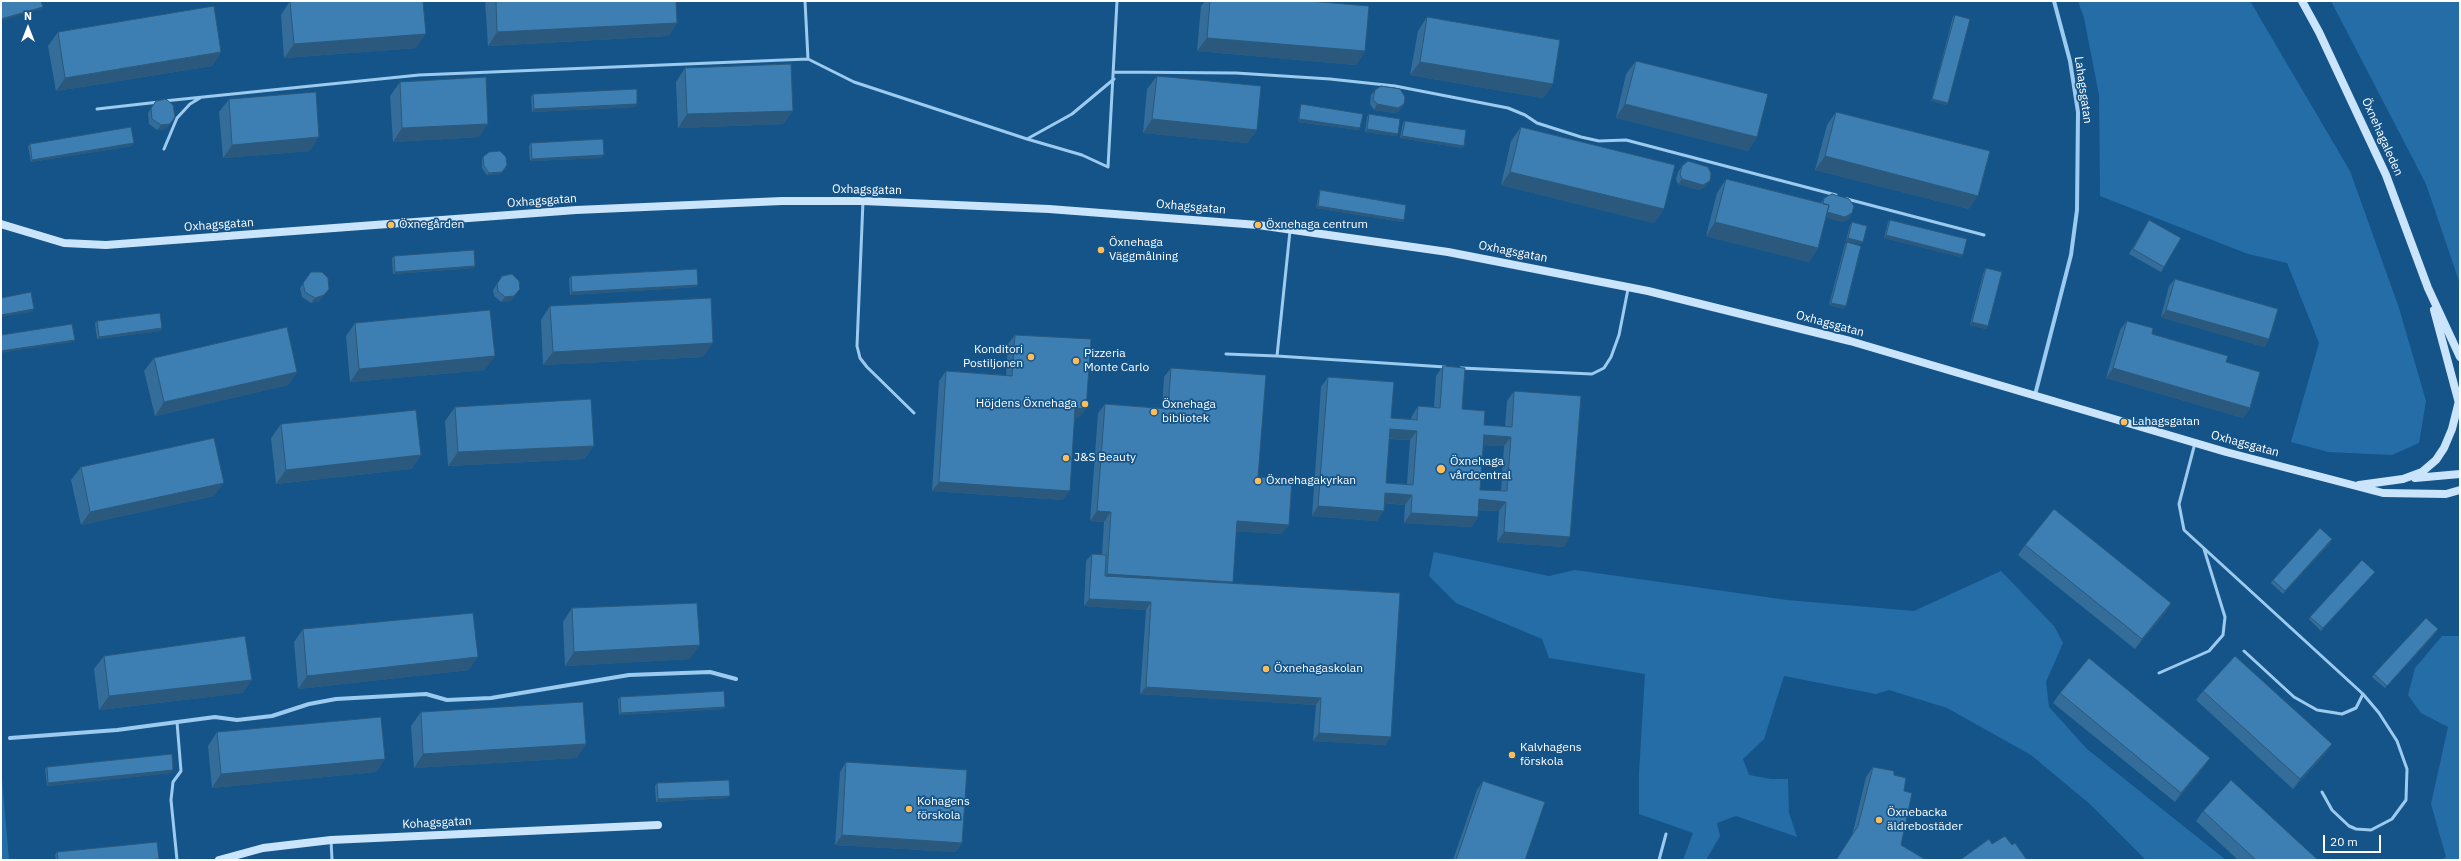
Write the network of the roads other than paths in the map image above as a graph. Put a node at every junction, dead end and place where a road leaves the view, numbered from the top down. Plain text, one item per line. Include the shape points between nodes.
1 (805, 1) edge
2 (1117, 1) edge
3 (2054, 1) edge
4 (2302, 1) edge
5 (808, 59) junction
6 (1114, 72) junction
7 (1114, 79) junction
8 (202, 97) junction
9 (97, 109) dead end
10 (1027, 139) junction
11 (164, 149) dead end
12 (863, 201) junction
13 (1, 224) edge
14 (1290, 229) junction
15 (1984, 235) dead end
16 (1628, 287) junction
17 (2428, 288) junction
18 (1226, 354) dead end
19 (1277, 356) junction
20 (2460, 357) edge
21 (2036, 395) junction
22 (2459, 404) edge
23 (914, 413) dead end
24 (2195, 443) junction
25 (2460, 474) edge
26 (2403, 479) junction
27 (2352, 485) junction
28 (2460, 490) edge
29 (2203, 547) junction
30 (2244, 651) dead end
31 (2159, 673) dead end
32 (736, 679) dead end
33 (2363, 694) junction
34 (176, 722) junction
35 (10, 738) dead end
36 (2322, 792) dead end
37 (658, 824) dead end
38 (1666, 834) dead end
39 (330, 840) junction
40 (177, 860) edge
41 (219, 860) edge
42 (332, 860) edge
43 (1659, 860) edge

1 - 5 lane
2 - 6 lane
3 - 21 street, Lahagsgatan via 2070,61 2078,112 2077,210 2071,255
4 - 17 street, Öxnehagaleden via 2326,46 2386,175
5 - 8 lane via 419,75
5 - 10 lane via 854,82
6 - 7 lane
6 - 15 lane via 1236,73 1395,86 1508,108 1537,123 1581,137 1599,141 1626,140
7 - 10 lane via 1072,114
7 - 10 lane via 1108,167 1082,155
8 - 9 lane
8 - 11 lane via 190,104 176,118
12 - 13 street, Oxhagsgatan via 782,201 576,210 106,245 64,244
12 - 14 street, Oxhagsgatan via 1057,210
12 - 23 lane via 857,346 860,358 867,367
14 - 16 street, Oxhagsgatan via 1448,252
14 - 19 lane
16 - 19 lane via 1611,357 1604,368 1592,374
16 - 21 street, Oxhagsgatan via 1850,341
17 - 20 street, Öxnehagaleden
17 - 22 street, Öxnehagaleden
18 - 19 lane
21 - 24 street, Oxhagsgatan
22 - 26 street, Oxhagsgatan via 2452,429 2436,460 2422,472
24 - 27 street, Oxhagsgatan
24 - 29 lane via 2179,504 2184,530
25 - 26 street
26 - 27 street, Oxhagsgatan
27 - 28 street, Oxhagsgatan via 2383,493 2415,495 2446,494
29 - 31 lane via 2225,617 2223,635 2209,651
29 - 33 lane
30 - 33 lane via 2294,697 2317,710 2342,714 2356,708
32 - 34 street via 710,672 629,675 491,698 447,700 426,694 336,699 308,704 272,716 238,720 215,717
33 - 36 lane via 2397,741 2407,769 2406,800 2392,819 2371,830 2356,829 2332,810
34 - 35 street via 117,730
34 - 40 lane via 181,771 172,782
37 - 39 street, Kohagsgatan
38 - 43 lane
39 - 41 street, Kohagsgatan via 263,848
39 - 42 lane

